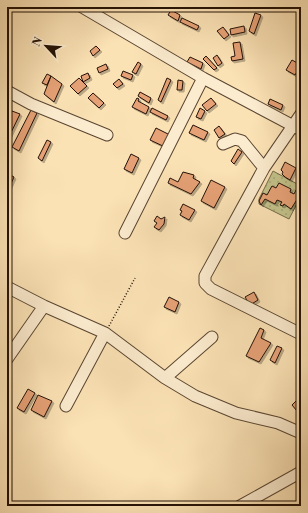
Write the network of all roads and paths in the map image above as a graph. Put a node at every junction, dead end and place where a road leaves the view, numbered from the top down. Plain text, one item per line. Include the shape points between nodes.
1 (82, 7) edge
2 (203, 78) junction
3 (7, 91) edge
4 (301, 114) edge
5 (298, 128) edge
6 (107, 135) dead end
7 (223, 144) dead end
8 (264, 168) junction
9 (125, 233) dead end
10 (135, 278) dead end
11 (7, 287) edge
12 (44, 306) junction
13 (105, 333) junction
14 (301, 334) edge
15 (212, 337) dead end
16 (7, 359) edge
17 (166, 378) junction
18 (66, 406) dead end
19 (301, 433) edge
20 (301, 472) edge
21 (240, 506) edge

1 - 2 street
2 - 5 street
2 - 9 street
3 - 6 street via 31,104
4 - 5 street
5 - 8 street
7 - 8 street via 235,139 242,141
8 - 14 street via 205,276 205,283 211,289
10 - 13 path
11 - 12 street
12 - 13 street
12 - 16 street
13 - 17 street
13 - 18 street
15 - 17 street
17 - 19 street via 195,396 218,406 278,423
20 - 21 street

